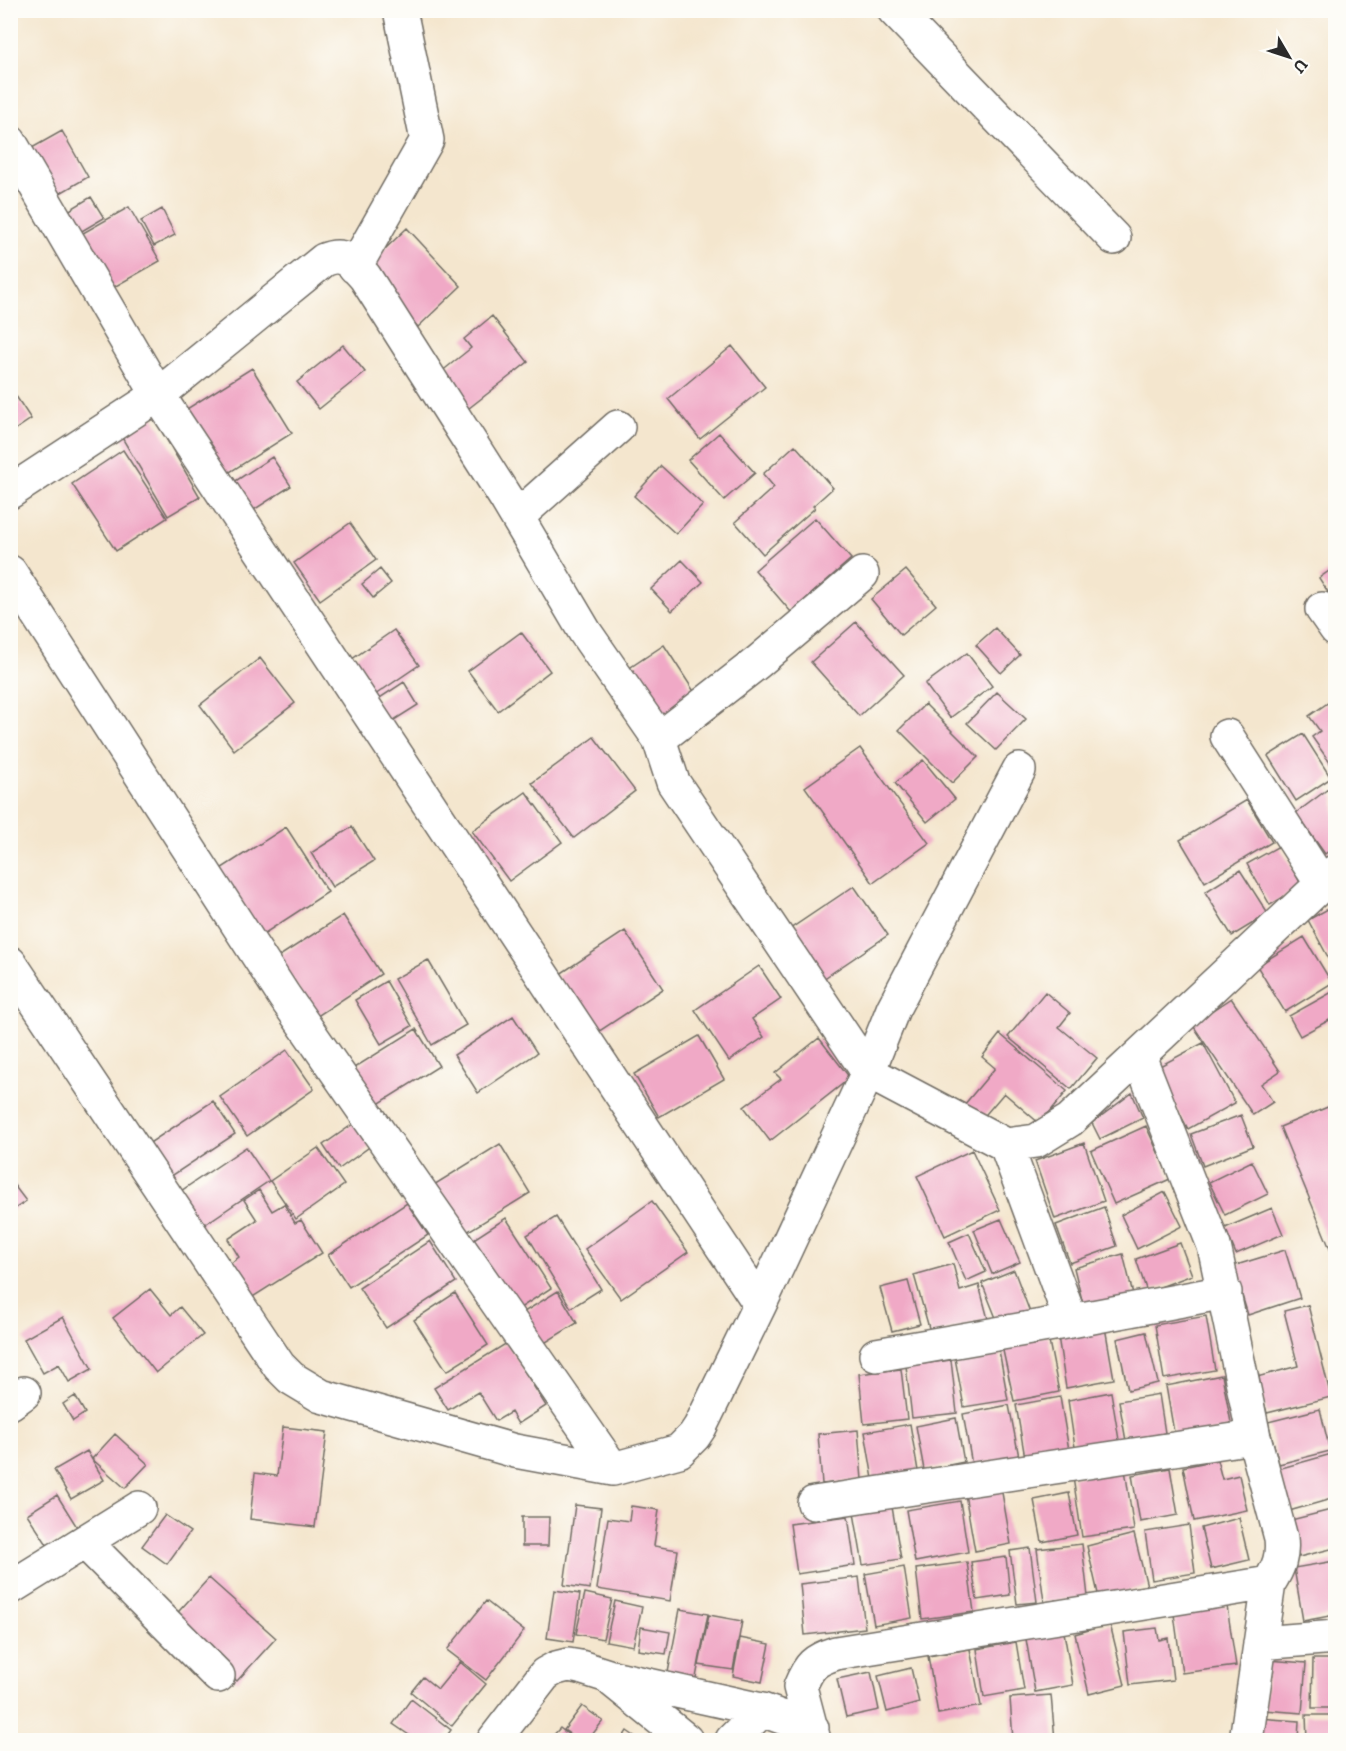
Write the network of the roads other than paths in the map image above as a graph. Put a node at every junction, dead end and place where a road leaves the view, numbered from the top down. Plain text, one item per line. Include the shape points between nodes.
1 (400, 10) edge
2 (894, 10) edge
3 (10, 142) edge
4 (1114, 238) dead end
5 (355, 267) junction
6 (158, 395) junction
7 (618, 427) dead end
8 (10, 492) edge
9 (517, 517) junction
10 (10, 572) edge
11 (862, 574) dead end
12 (1227, 736) dead end
13 (659, 739) junction
14 (1019, 770) dead end
15 (1329, 877) edge
16 (10, 963) edge
17 (1139, 1056) junction
18 (868, 1072) junction
19 (1006, 1145) junction
20 (1225, 1292) junction
21 (760, 1304) junction
22 (1071, 1322) junction
23 (876, 1355) dead end
24 (1254, 1437) junction
25 (612, 1468) junction
26 (814, 1503) dead end
27 (139, 1508) dead end
28 (85, 1542) junction
29 (1269, 1583) junction
30 (10, 1588) edge
31 (1335, 1636) edge
32 (1260, 1643) junction
33 (219, 1676) dead end
34 (608, 1676) junction
35 (762, 1710) junction
36 (813, 1734) edge
37 (494, 1740) edge
38 (686, 1740) edge
39 (732, 1740) edge
40 (1246, 1740) edge

1 - 5 street via 427,140
2 - 4 street
3 - 6 street
5 - 6 street via 337,256 324,260
5 - 9 street
6 - 8 street
6 - 21 street
7 - 9 street
9 - 13 street via 585,632
10 - 25 street via 284,996
11 - 13 street
12 - 15 street
13 - 18 street via 673,782
14 - 18 street via 893,1008
15 - 17 street
16 - 25 street via 279,1366 291,1378 321,1396 503,1448
17 - 19 street via 1054,1132 1036,1141
17 - 20 street via 1214,1246
18 - 19 street
18 - 21 street
19 - 22 street
20 - 22 street
20 - 24 street
21 - 25 street via 694,1436 679,1451
22 - 23 street
24 - 26 street
24 - 29 street via 1281,1538 1278,1569
27 - 28 street
28 - 30 street
28 - 33 street
29 - 32 street
29 - 36 street via 819,1658 800,1687
31 - 32 street
32 - 40 street
34 - 35 street
34 - 37 street via 568,1665 545,1674
34 - 38 street
35 - 36 street
35 - 39 street

